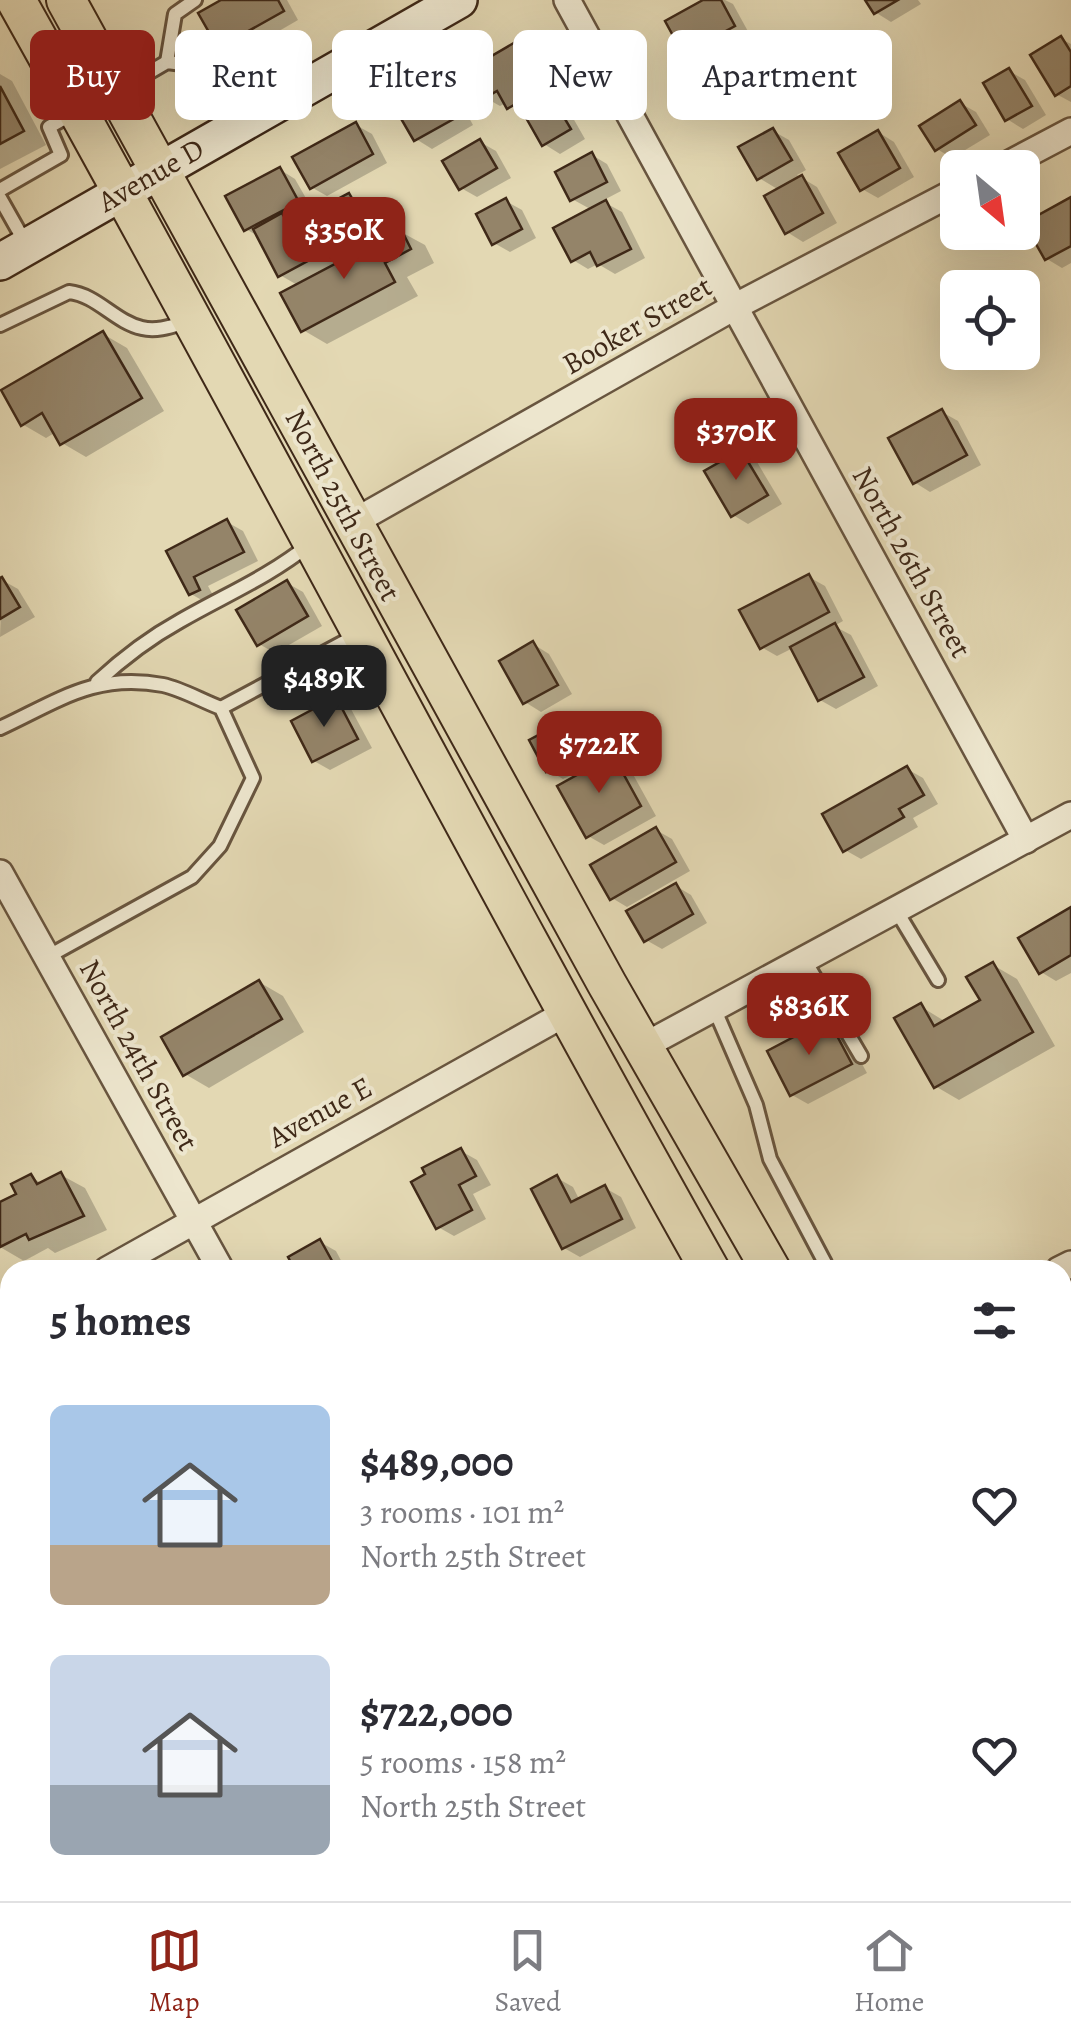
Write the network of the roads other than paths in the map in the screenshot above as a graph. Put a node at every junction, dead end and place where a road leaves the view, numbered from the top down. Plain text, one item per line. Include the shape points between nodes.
1 (16, 0) edge
2 (66, 0) edge
3 (195, 0) edge
4 (459, 0) edge
5 (567, 0) edge
6 (33, 30) edge
7 (83, 30) edge
8 (167, 62) junction
9 (175, 63) edge
10 (155, 69) edge
11 (312, 84) edge
12 (62, 120) edge
13 (83, 120) edge
14 (132, 120) edge
15 (249, 120) edge
16 (1071, 131) edge
17 (1035, 150) edge
18 (160, 170) junction
19 (0, 190) edge
20 (122, 191) junction
21 (0, 198) edge
22 (940, 199) edge
23 (14, 254) edge
24 (736, 306) junction
25 (192, 320) junction
26 (0, 324) edge
27 (352, 523) junction
28 (312, 542) junction
29 (361, 632) junction
30 (96, 683) junction
31 (221, 708) junction
32 (0, 728) edge
33 (1071, 816) edge
34 (1026, 840) junction
35 (0, 873) edge
36 (896, 910) junction
37 (47, 956) junction
38 (804, 959) junction
39 (938, 980) dead end
40 (714, 1008) junction
41 (566, 1013) junction
42 (644, 1046) junction
43 (860, 1056) dead end
44 (597, 1070) junction
45 (194, 1220) junction
46 (124, 1260) edge
47 (216, 1260) edge
48 (704, 1260) edge
49 (742, 1260) edge
50 (765, 1260) edge
51 (824, 1260) edge

1 - 6 main road, North 25th Street
2 - 7 main road, North 25th Street
3 - 8 lane via 175,14
4 - 11 street, Avenue D
5 - 24 street, North 26th Street
8 - 9 lane
8 - 10 lane
12 - 19 lane via 49,128 61,155
13 - 20 main road, North 25th Street
14 - 18 main road, North 25th Street
15 - 18 street, Avenue D
16 - 17 street
18 - 20 street, Avenue D
18 - 27 main road, North 25th Street
20 - 23 street, Avenue D
20 - 25 main road, North 25th Street
21 - 23 lane
22 - 24 street, Booker Street
24 - 27 street, Booker Street
24 - 34 street, North 26th Street
25 - 26 lane via 140,328 69,292
25 - 28 main road, North 25th Street
27 - 42 main road, North 25th Street
28 - 29 main road, North 25th Street
28 - 30 lane via 276,571 179,621
29 - 31 lane
29 - 41 main road, North 25th Street
30 - 31 lane via 166,685
30 - 32 lane
31 - 37 lane via 253,778 220,846 192,876
33 - 34 street
34 - 36 street
35 - 37 street, North 24th Street
36 - 38 street
36 - 39 lane
37 - 45 street, North 24th Street
38 - 40 street
38 - 43 lane
40 - 42 street
40 - 51 lane via 756,1104 770,1159
41 - 44 main road, North 25th Street
41 - 45 street, Avenue E
42 - 50 main road, North 25th Street
44 - 48 main road, North 25th Street
44 - 49 main road via 672,1140
45 - 46 street, Avenue E
45 - 47 street, North 24th Street

